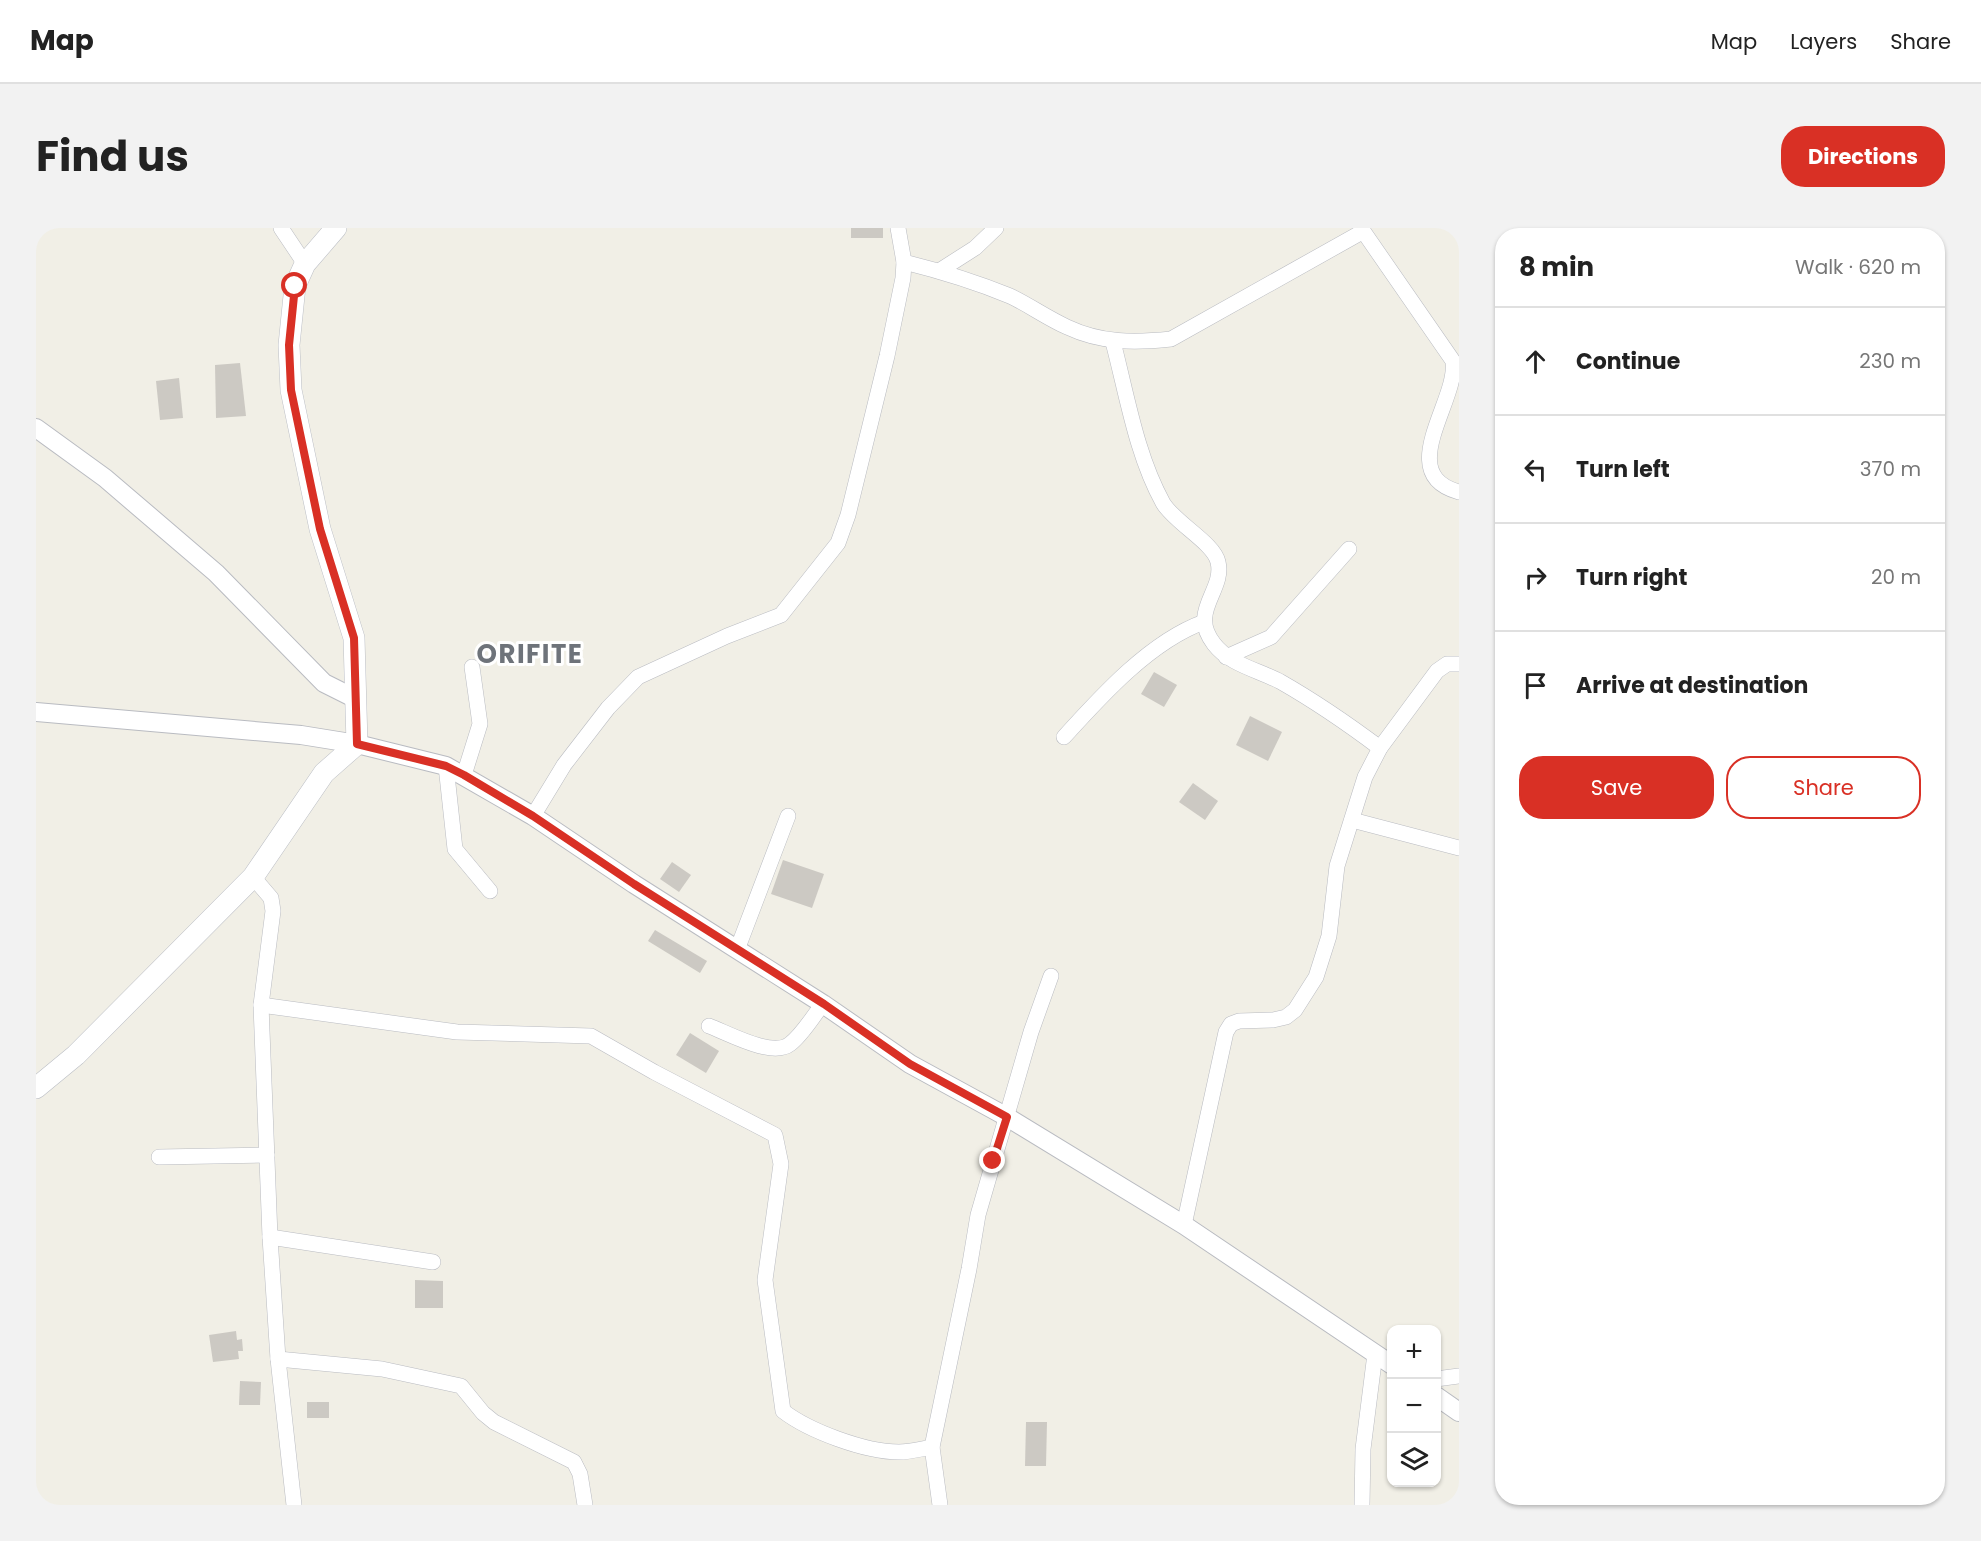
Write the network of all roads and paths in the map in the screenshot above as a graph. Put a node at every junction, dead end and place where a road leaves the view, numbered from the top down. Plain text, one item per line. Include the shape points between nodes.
1 (281, 228) edge
2 (336, 228) edge
3 (898, 228) edge
4 (996, 228) edge
5 (1362, 230) edge
6 (904, 262) junction
7 (305, 264) junction
8 (939, 271) junction
9 (1113, 342) junction
10 (36, 428) edge
11 (1459, 492) edge
12 (1349, 549) dead end
13 (1204, 622) junction
14 (1226, 657) junction
15 (1459, 664) edge
16 (472, 667) dead end
17 (356, 699) junction
18 (36, 712) edge
19 (1064, 737) dead end
20 (357, 744) junction
21 (1380, 748) junction
22 (446, 766) junction
23 (464, 775) junction
24 (533, 816) junction
25 (788, 816) dead end
26 (1352, 820) junction
27 (1459, 848) edge
28 (253, 877) junction
29 (490, 891) dead end
30 (736, 950) junction
31 (1051, 976) dead end
32 (824, 1004) junction
33 (261, 1005) junction
34 (709, 1026) dead end
35 (36, 1088) edge
36 (1007, 1117) junction
37 (267, 1155) junction
38 (159, 1157) dead end
39 (1184, 1225) junction
40 (270, 1237) junction
41 (433, 1262) dead end
42 (1375, 1354) junction
43 (278, 1359) junction
44 (1387, 1362) edge
45 (1459, 1376) edge
46 (1441, 1378) edge
47 (1441, 1399) edge
48 (1459, 1412) edge
49 (932, 1447) junction
50 (936, 1504) edge
51 (294, 1505) edge
52 (585, 1505) edge
53 (1362, 1505) edge

1 - 7 street
2 - 7 main road
3 - 6 street
4 - 8 street via 975,248
5 - 9 street via 1171,339
5 - 11 street via 1453,361 1455,373 1435,431 1429,463 1440,483
6 - 8 street
6 - 24 street via 887,357 838,543 781,615 638,677 608,708 564,765
7 - 17 main road via 295,286 289,345 291,390 320,529 354,638
8 - 9 street via 1010,297 1068,328
9 - 13 street via 1141,450 1161,500 1171,516 1218,560 1219,571 1204,611
10 - 17 street via 105,478 216,573 324,683
12 - 14 street via 1271,637
13 - 14 street via 1213,642
13 - 19 street via 1156,648
14 - 21 street via 1319,704
15 - 21 street via 1447,664 1437,671
16 - 23 street via 480,724
17 - 20 main road
18 - 20 street via 301,735
20 - 22 street
20 - 28 main road via 324,773
21 - 26 street via 1365,777
22 - 23 street
22 - 29 street via 455,849
23 - 24 street
24 - 30 street
25 - 30 street
26 - 27 street
26 - 39 street via 1337,867 1329,936 1316,977 1286,1017 1239,1021 1226,1032
28 - 33 street via 271,898 273,911
28 - 35 main road via 76,1055
30 - 32 street
31 - 36 street via 1030,1032
32 - 34 street via 789,1045 778,1049
32 - 36 street via 910,1064
33 - 37 street
33 - 49 street via 457,1032 591,1036 775,1134 782,1164 765,1280 783,1411 798,1423 824,1434 873,1448 899,1452
36 - 39 street
36 - 49 street via 978,1215
37 - 38 street
37 - 40 street
39 - 42 street
40 - 41 street
40 - 43 street
42 - 44 street
42 - 53 street via 1363,1449
43 - 51 street
43 - 52 street via 382,1370 461,1386 494,1422 574,1462 580,1473
45 - 46 street
47 - 48 street
49 - 50 street

